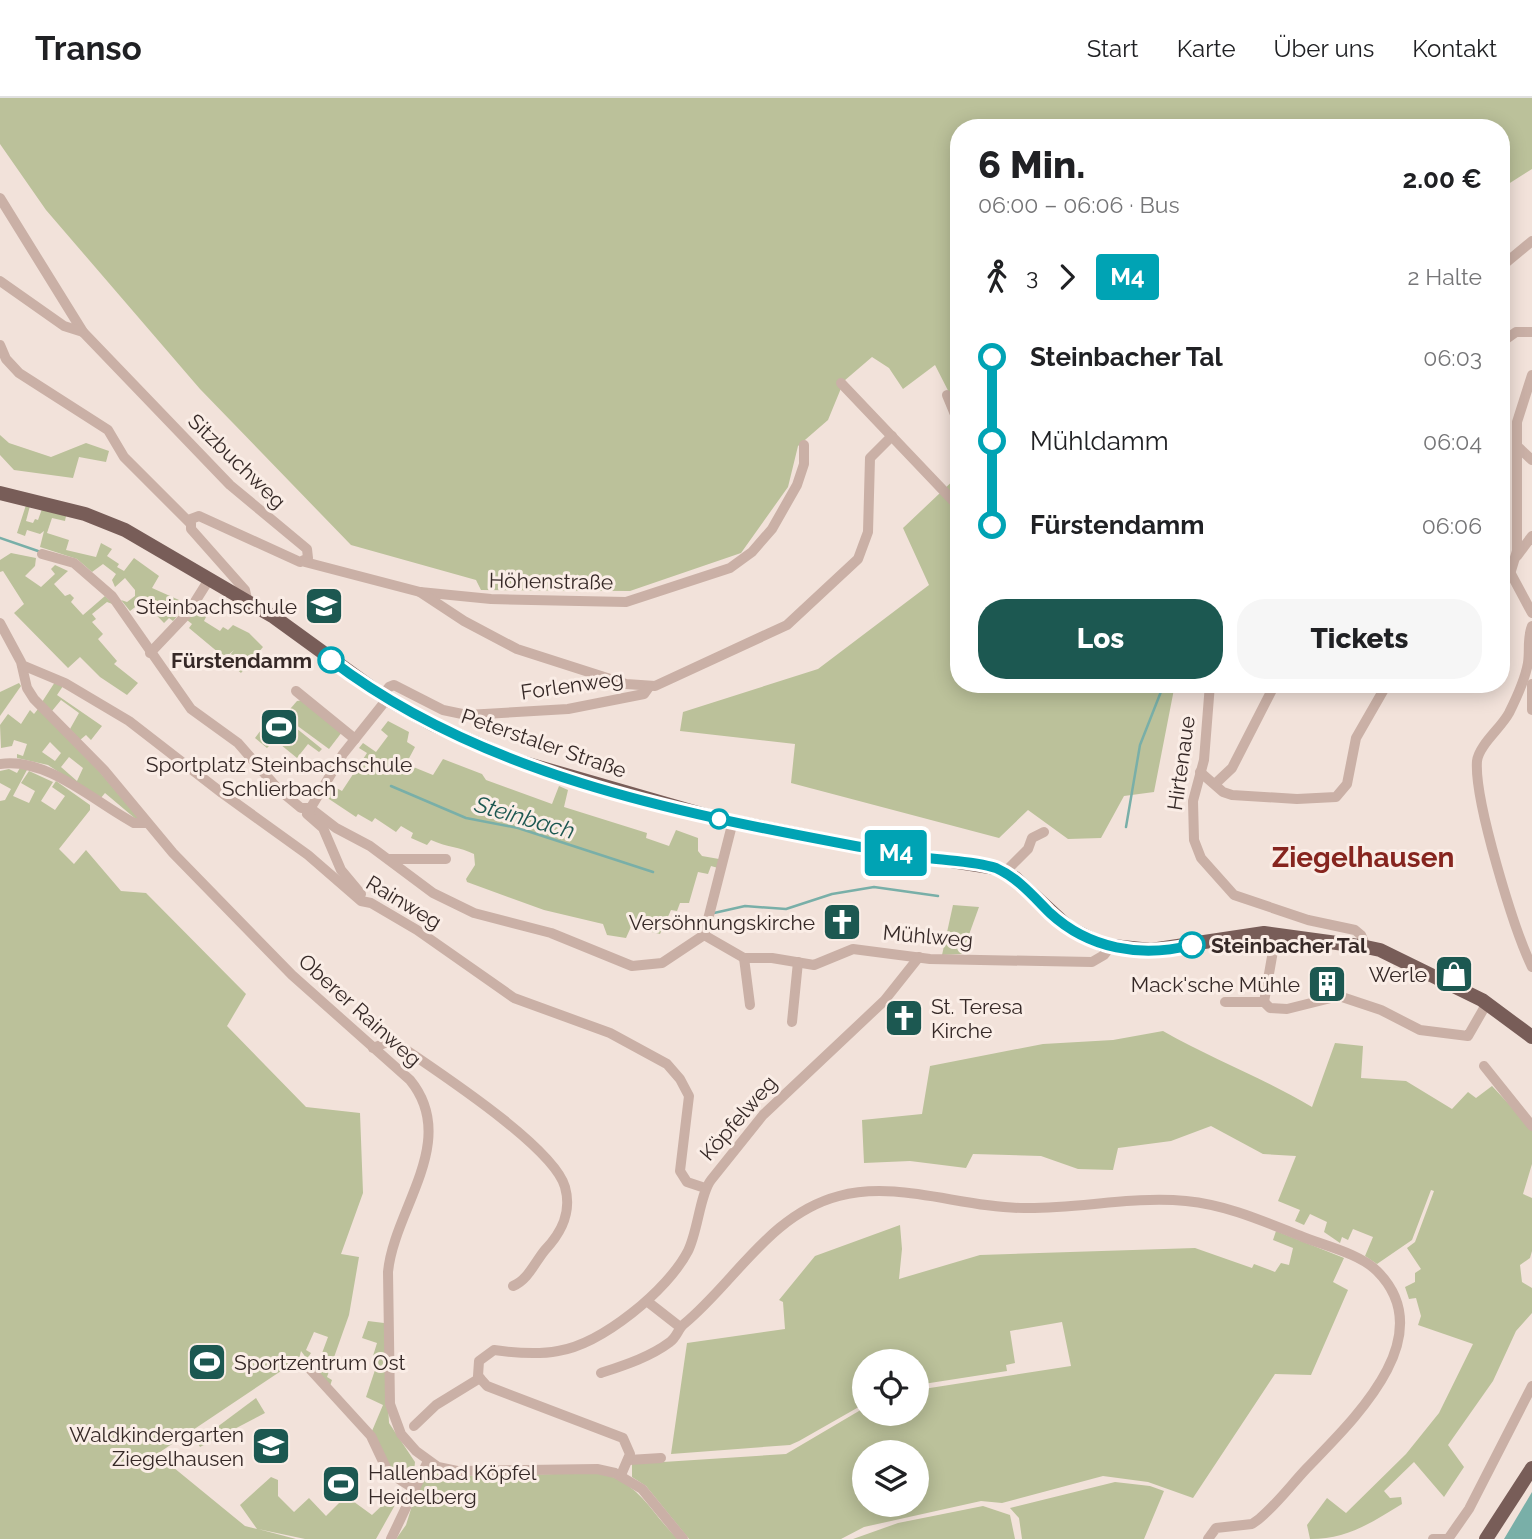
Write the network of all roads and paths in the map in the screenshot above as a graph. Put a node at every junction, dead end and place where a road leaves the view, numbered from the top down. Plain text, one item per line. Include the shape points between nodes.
1 (0, 198) edge
2 (1532, 241) edge
3 (1510, 259) edge
4 (0, 281) edge
5 (83, 332) junction
6 (1532, 332) edge
7 (1510, 336) edge
8 (0, 345) edge
9 (1532, 375) edge
10 (841, 383) dead end
11 (947, 395) dead end
12 (950, 402) edge
13 (892, 436) junction
14 (804, 445) dead end
15 (1518, 446) junction
16 (1532, 460) edge
17 (0, 493) edge
18 (950, 497) edge
19 (190, 523) junction
20 (1532, 536) edge
21 (1517, 552) junction
22 (42, 554) dead end
23 (305, 562) junction
24 (1510, 574) joint
25 (208, 581) junction
26 (420, 592) junction
27 (248, 603) junction
28 (1532, 613) edge
29 (0, 623) edge
30 (1532, 626) edge
31 (150, 653) junction
32 (22, 664) junction
33 (1532, 684) edge
34 (649, 687) junction
35 (296, 691) dead end
36 (1209, 693) edge
37 (1270, 693) edge
38 (1382, 693) edge
39 (384, 698) junction
40 (1532, 710) edge
41 (355, 738) junction
42 (0, 764) edge
43 (1200, 772) junction
44 (1215, 783) junction
45 (310, 808) junction
46 (733, 821) junction
47 (147, 822) junction
48 (1044, 832) dead end
49 (390, 859) junction
50 (446, 859) dead end
51 (1005, 872) junction
52 (370, 903) junction
53 (1276, 934) junction
54 (704, 935) junction
55 (1110, 947) junction
56 (1366, 947) junction
57 (919, 957) junction
58 (744, 958) junction
59 (798, 962) junction
60 (1532, 967) edge
61 (1225, 1002) dead end
62 (1264, 1002) junction
63 (1487, 1003) junction
64 (750, 1006) dead end
65 (792, 1022) dead end
66 (1532, 1037) edge
67 (373, 1048) junction
68 (1484, 1066) dead end
69 (1532, 1126) edge
70 (705, 1188) junction
71 (513, 1286) dead end
72 (648, 1302) junction
73 (680, 1327) junction
74 (308, 1367) dead end
75 (601, 1373) dead end
76 (480, 1378) junction
77 (1532, 1386) edge
78 (414, 1426) dead end
79 (661, 1458) dead end
80 (629, 1460) junction
81 (428, 1461) junction
82 (1532, 1468) edge
83 (621, 1475) junction
84 (413, 1488) junction
85 (391, 1539) edge
86 (683, 1539) edge
87 (1208, 1539) edge
88 (1433, 1539) edge
89 (1447, 1539) edge
90 (1486, 1539) edge

1 - 5 street, Sitzbuchweg
2 - 3 street
4 - 5 street via 64,326
5 - 23 street, Sitzbuchweg via 230,485 307,549
6 - 7 street
8 - 19 street via 19,373 108,430 124,457
9 - 15 street via 1517,422
10 - 13 street
11 - 12 street
13 - 18 street
13 - 34 street via 870,458 868,532 858,558 787,625
14 - 26 street, Höhenstraße via 802,471 779,519 759,546 730,568 626,602 491,599
15 - 16 street
15 - 21 street
17 - 25 main road, Peterstaler Straße via 106,522
19 - 23 street via 199,516
19 - 27 street via 245,590
20 - 21 street
21 - 24 street
22 - 31 street via 74,563 112,596
23 - 26 street, Höhenstraße
24 - 28 street
25 - 27 main road, Peterstaler Straße
25 - 31 street via 188,613
26 - 34 street via 517,649
27 - 39 main road, Peterstaler Straße
29 - 32 street
30 - 60 street via 1518,695 1499,730 1480,752 1477,764 1489,834
31 - 45 street via 196,714 238,743 301,808
32 - 47 street, Oberer Rainweg via 32,695
32 - 52 street, Rainweg via 129,720 308,855 361,901
33 - 40 street
34 - 39 street, Forlenweg via 644,694 568,709 474,715 443,710 394,685
35 - 41 street
36 - 43 street, Hirtenaue
37 - 44 street via 1232,768
38 - 44 street via 1356,738 1347,784 1339,795 1297,799 1238,796 1223,792
39 - 41 street
39 - 46 main road, Peterstaler Straße via 514,760 680,810
41 - 45 street
42 - 47 street via 44,768 134,823
43 - 44 street
43 - 56 street, Hirtenaue via 1193,801 1194,840 1219,881 1245,900 1355,930
45 - 49 street
45 - 52 street via 307,814 327,833 341,870
46 - 51 main road, Peterstaler Straße via 921,857 988,865
46 - 54 street
47 - 67 street, Oberer Rainweg via 292,975
48 - 51 street via 1032,838 1028,849
49 - 50 street
49 - 54 street via 425,887 474,913 551,933 624,964 662,963
51 - 55 main road, Peterstaler Straße via 1068,927
52 - 70 street, Rainweg via 514,998 610,1033 667,1064 689,1096 680,1171 687,1182
53 - 55 main road, Peterstaler Straße via 1159,950
53 - 56 main road, Peterstaler Straße
53 - 62 street
54 - 58 street, Mühlweg
55 - 57 street, Mühlweg via 1092,962
56 - 63 main road, Peterstaler Straße
57 - 59 street, Mühlweg via 853,949 821,964
57 - 70 street, Köpfelweg via 884,1001 763,1115
58 - 59 street, Mühlweg
58 - 64 street
59 - 65 street
61 - 62 street
62 - 63 street via 1270,1008 1287,1009 1339,996 1381,1010 1419,1030 1468,1036
63 - 66 main road, Peterstaler Straße
67 - 71 street via 390,1041 411,1053 511,1128 561,1177 566,1196 563,1226 524,1279
67 - 81 street, Oberer Rainweg via 414,1085 428,1125 427,1158 393,1243 388,1272 391,1410 401,1434
68 - 69 street
70 - 72 street, Köpfelweg via 688,1249
72 - 73 street
72 - 76 street, Köpfelweg via 588,1340 560,1351 489,1351 478,1364
73 - 75 street via 670,1342 653,1352
73 - 87 street via 792,1217 829,1198 864,1191 897,1191 999,1208 1187,1201 1242,1213 1367,1264 1386,1283 1401,1328 1394,1354 1371,1397 1263,1516 1252,1524 1216,1528
74 - 84 street via 371,1436 388,1472
76 - 78 street via 436,1405
76 - 80 street via 487,1386 522,1401 618,1435 630,1450
77 - 89 street via 1469,1509
79 - 80 street
80 - 83 street
81 - 83 street via 467,1472 597,1469
81 - 84 street
82 - 90 main road
83 - 86 street via 645,1492
84 - 85 street
88 - 89 street

